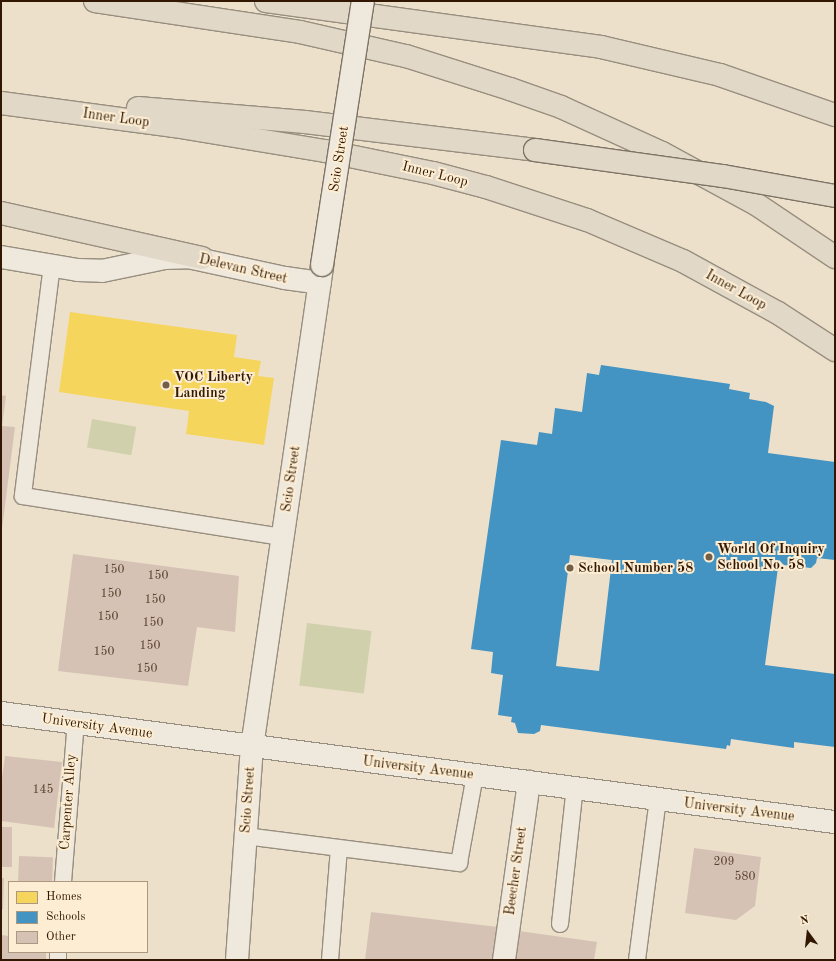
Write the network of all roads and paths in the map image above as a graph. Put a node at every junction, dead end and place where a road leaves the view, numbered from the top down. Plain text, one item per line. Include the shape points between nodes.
1 (95, 1) edge
2 (266, 1) edge
3 (363, 1) edge
4 (1, 102) edge
5 (835, 115) edge
6 (835, 196) edge
7 (1, 213) edge
8 (1, 257) edge
9 (835, 257) edge
10 (202, 258) junction
11 (52, 265) junction
12 (321, 274) junction
13 (835, 350) edge
14 (282, 538) junction
15 (1, 713) edge
16 (76, 722) junction
17 (252, 747) junction
18 (475, 775) junction
19 (529, 782) junction
20 (575, 787) junction
21 (658, 800) junction
22 (835, 822) edge
23 (245, 836) junction
24 (339, 849) junction
25 (63, 881) edge
26 (560, 924) dead end
27 (237, 960) edge
28 (330, 960) edge
29 (504, 960) edge
30 (637, 960) edge

1 - 9 highway via 300,32 406,56 517,91 612,129 702,173 756,204
2 - 5 highway via 547,38 616,50 753,85
3 - 12 street, Scio Street, bridge
4 - 6 highway, bridge via 262,117 755,180
4 - 13 highway, Inner Loop via 318,149 486,187 587,220 683,261 771,309
7 - 10 highway
8 - 11 street, Delevan Street
10 - 11 street, Delevan Street via 164,258 102,271
10 - 12 street, Delevan Street via 285,278
11 - 14 lane via 23,496
12 - 14 street, Scio Street
14 - 17 street, Scio Street
15 - 16 street, University Avenue
16 - 17 street, University Avenue
16 - 25 lane, Carpenter Alley
17 - 18 street, University Avenue
17 - 23 street, Scio Street
18 - 19 street, University Avenue
18 - 24 lane via 458,862
19 - 20 street, University Avenue
19 - 29 street, Beecher Street
20 - 21 street, University Avenue
20 - 26 lane
21 - 22 street, University Avenue
21 - 30 lane
23 - 24 lane
23 - 27 street, Scio Street
24 - 28 lane

